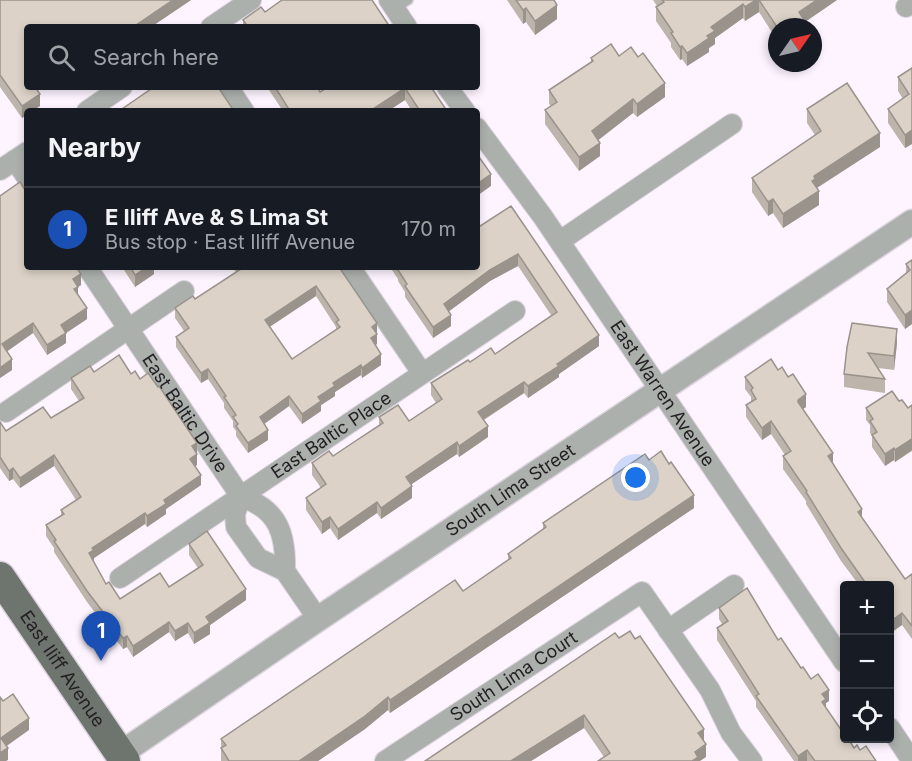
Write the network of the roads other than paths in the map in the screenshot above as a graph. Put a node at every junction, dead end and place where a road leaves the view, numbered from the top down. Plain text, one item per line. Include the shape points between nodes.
1 (251, 0) edge
2 (397, 3) edge
3 (215, 24) edge
4 (406, 24) edge
5 (118, 90) edge
6 (230, 90) edge
7 (449, 90) edge
8 (91, 108) edge
9 (242, 108) edge
10 (463, 108) edge
11 (732, 124) dead end
12 (480, 132) edge
13 (14, 160) edge
14 (24, 174) edge
15 (912, 222) edge
16 (560, 241) junction
17 (89, 270) edge
18 (352, 270) edge
19 (184, 291) dead end
20 (515, 311) dead end
21 (129, 329) junction
22 (422, 373) junction
23 (661, 390) junction
24 (6, 412) dead end
25 (241, 497) junction
26 (285, 571) junction
27 (0, 577) edge
28 (120, 578) dead end
29 (734, 585) dead end
30 (318, 619) junction
31 (668, 630) junction
32 (840, 656) edge
33 (894, 734) edge
34 (118, 759) edge
35 (385, 761) edge
36 (752, 761) edge
37 (912, 761) edge

1 - 3 street
2 - 4 street
5 - 8 street
6 - 9 street
7 - 10 street
11 - 16 street
12 - 16 street, East Warren Avenue
13 - 14 street
15 - 23 street, South Lima Street
16 - 23 street, East Warren Avenue
17 - 21 street, East Baltic Drive
18 - 22 street
19 - 21 street
20 - 22 street, East Baltic Place
21 - 24 street
21 - 25 street, East Baltic Drive
22 - 25 street, East Baltic Place
23 - 30 street, South Lima Street
23 - 32 street, East Warren Avenue
25 - 26 street, East Baltic Drive via 261,505 281,531 286,548
25 - 26 street via 236,527 258,558
25 - 28 street
26 - 30 street
27 - 34 main road, East Iliff Avenue
29 - 31 street
30 - 34 street, South Lima Street
31 - 35 street, South Lima Court via 642,592
31 - 36 street
33 - 37 street

